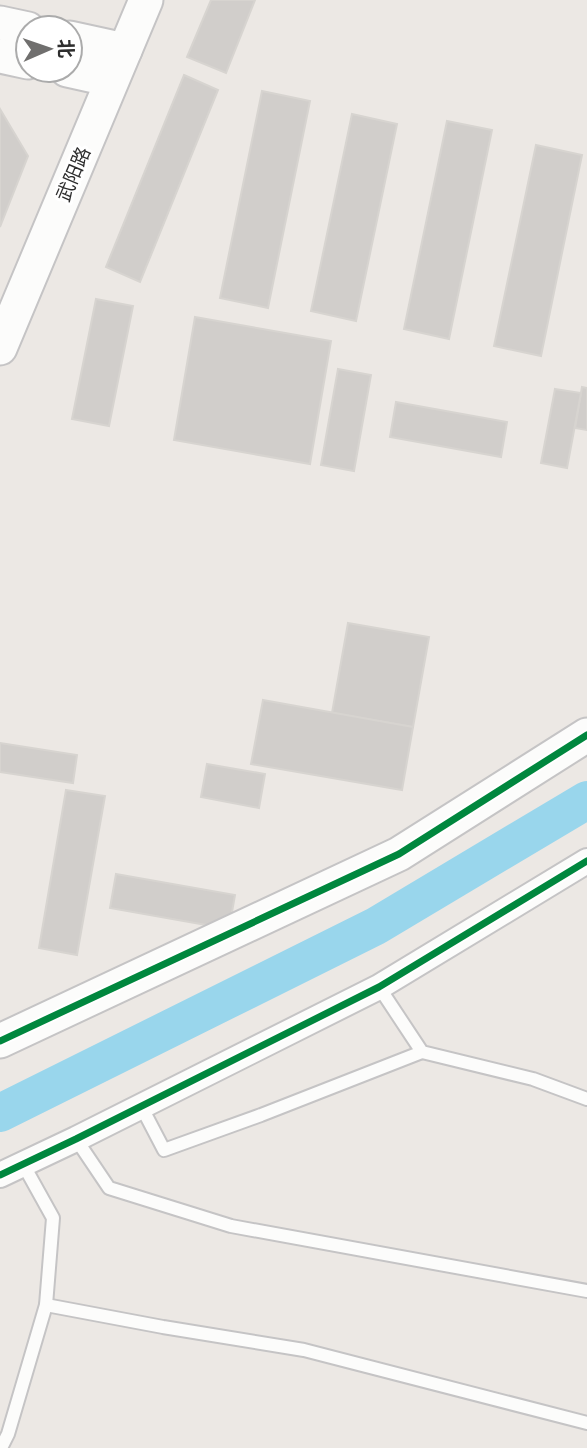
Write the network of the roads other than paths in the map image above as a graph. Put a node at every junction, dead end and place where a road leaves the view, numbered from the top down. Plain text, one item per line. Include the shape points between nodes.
1 (146, 0) edge
2 (84, 46) edge
3 (119, 65) junction
4 (84, 68) edge
5 (0, 348) edge
6 (587, 735) edge
7 (587, 861) edge
8 (379, 987) junction
9 (0, 1041) edge
10 (422, 1052) junction
11 (587, 1099) edge
12 (141, 1106) junction
13 (75, 1139) junction
14 (23, 1164) junction
15 (0, 1175) edge
16 (587, 1291) edge
17 (46, 1305) junction
18 (587, 1423) edge
19 (2, 1448) edge

1 - 3 street, 武阳路
2 - 3 street
3 - 4 street
3 - 5 street, 武阳路
6 - 9 street via 399,854
7 - 8 street
8 - 10 lane
8 - 12 street
10 - 11 lane via 533,1079
10 - 12 lane via 164,1150
12 - 13 street
13 - 14 street
13 - 16 lane via 109,1188 231,1226
14 - 15 street
14 - 17 lane via 53,1218
17 - 18 lane via 304,1350
17 - 19 lane

